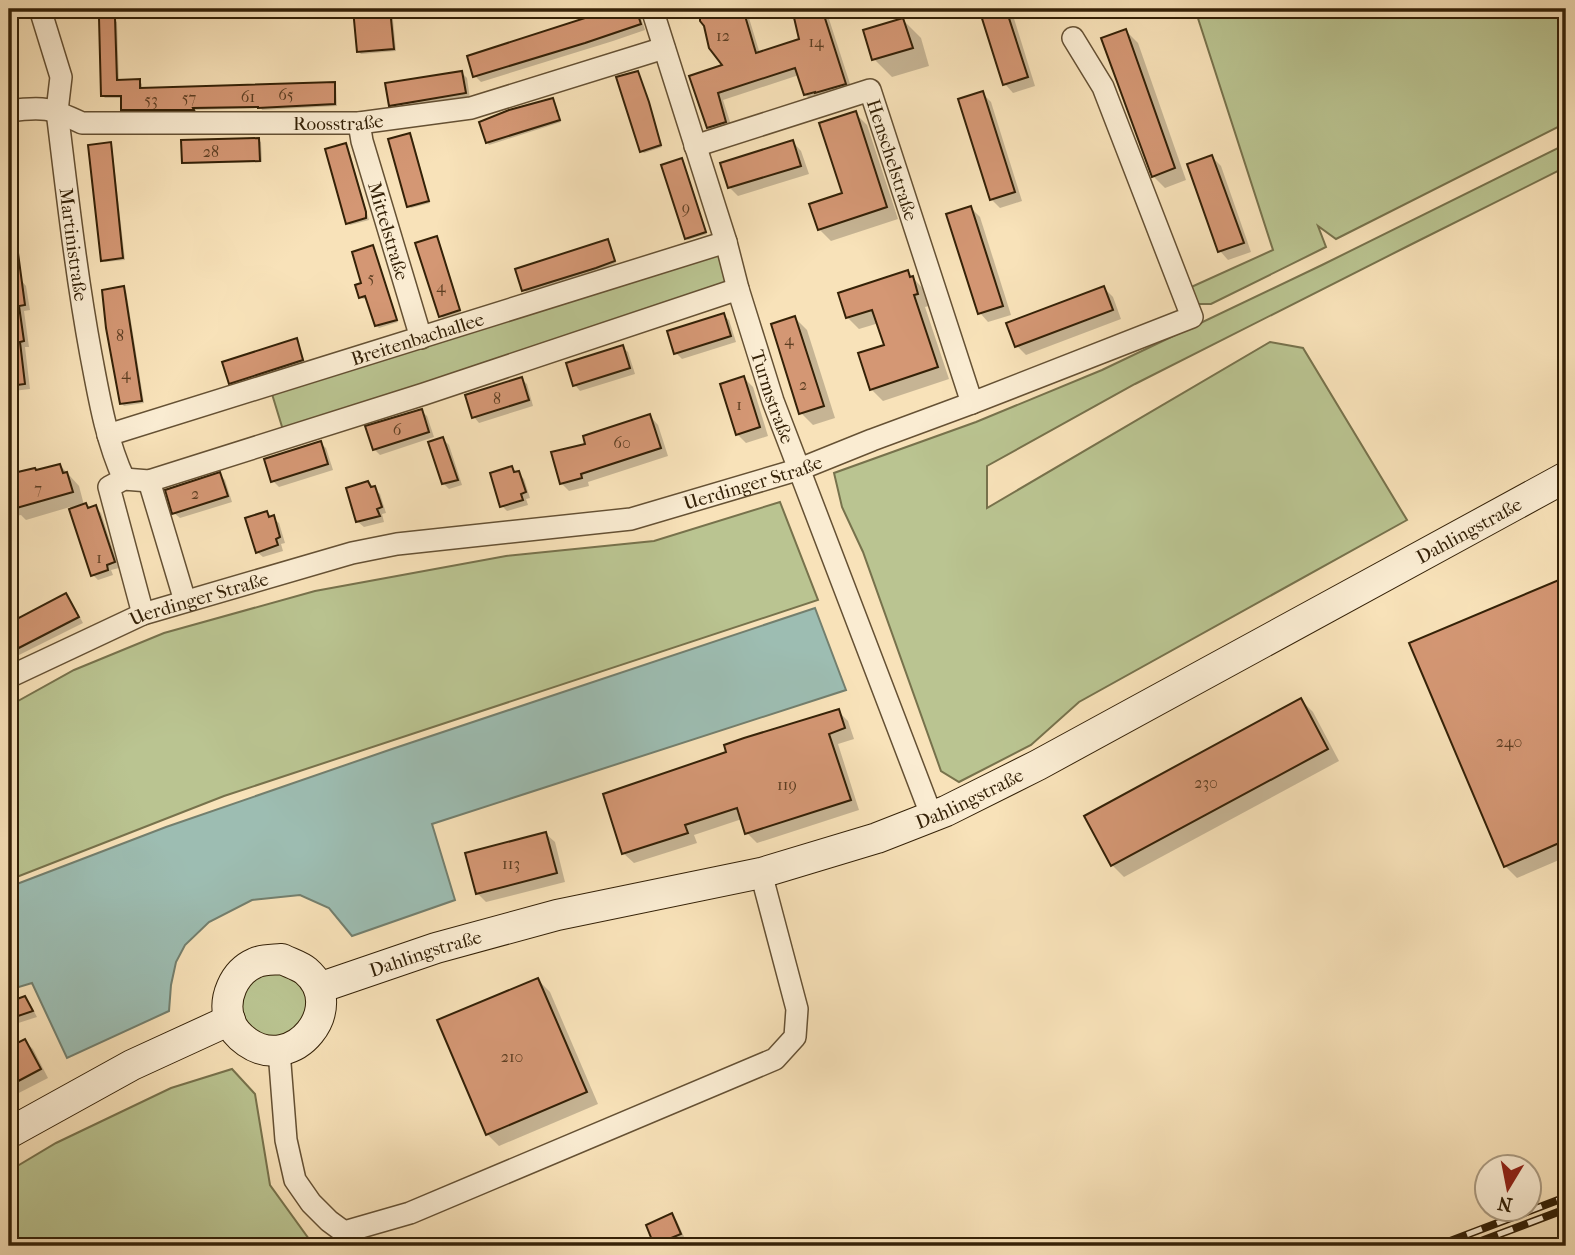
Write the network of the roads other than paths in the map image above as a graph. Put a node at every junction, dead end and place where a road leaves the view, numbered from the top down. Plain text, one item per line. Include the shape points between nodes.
1 (40, 9) edge
2 (652, 9) edge
3 (1073, 38) dead end
4 (664, 48) junction
5 (9, 111) edge
6 (57, 111) junction
7 (359, 123) junction
8 (695, 146) junction
9 (726, 242) junction
10 (738, 289) junction
11 (421, 338) junction
12 (972, 403) junction
13 (108, 435) junction
14 (800, 469) junction
15 (1566, 477) edge
16 (149, 481) junction
17 (116, 483) junction
18 (185, 601) junction
19 (143, 614) junction
20 (9, 677) edge
21 (932, 817) junction
22 (761, 873) junction
23 (319, 988) junction
24 (230, 1020) junction
25 (279, 1051) junction
26 (9, 1133) edge

1 - 6 street, Martinistraße via 61,77
2 - 4 street, Turmstraße
3 - 12 street, Uerdinger Straße via 1103,87 1192,317
4 - 7 street, Roosstraße via 471,108
4 - 8 street, Turmstraße
5 - 6 street, Roosstraße via 36,107
6 - 7 street, Roosstraße via 82,123
6 - 13 street, Martinistraße via 84,314
7 - 11 street, Mittelstraße
8 - 9 street, Turmstraße
8 - 12 street, Henschelstraße via 870,90
9 - 10 street, Turmstraße
9 - 11 street, Breitenbachallee
10 - 14 street, Turmstraße
10 - 16 street
11 - 13 street, Breitenbachallee
12 - 14 street, Uerdinger Straße
13 - 17 street, Martinistraße via 116,461
14 - 18 street, Uerdinger Straße via 631,519 397,544
14 - 21 street, Turmstraße
15 - 21 street, Dahlingstraße via 1014,777
16 - 17 street
16 - 18 street
17 - 19 street, Martinistraße
18 - 19 street, Uerdinger Straße
19 - 20 street, Uerdinger Straße
21 - 22 street, Dahlingstraße
22 - 23 street, Dahlingstraße via 557,915 436,948
22 - 25 street via 797,1009 795,1037 775,1059 410,1213 344,1232 311,1203 295,1180 286,1140
23 - 24 street via 306,971 282,959 256,962 239,974 228,996
23 - 25 street via 321,1009 314,1028 304,1040
24 - 25 street via 239,1037 255,1048
24 - 26 street via 132,1065

